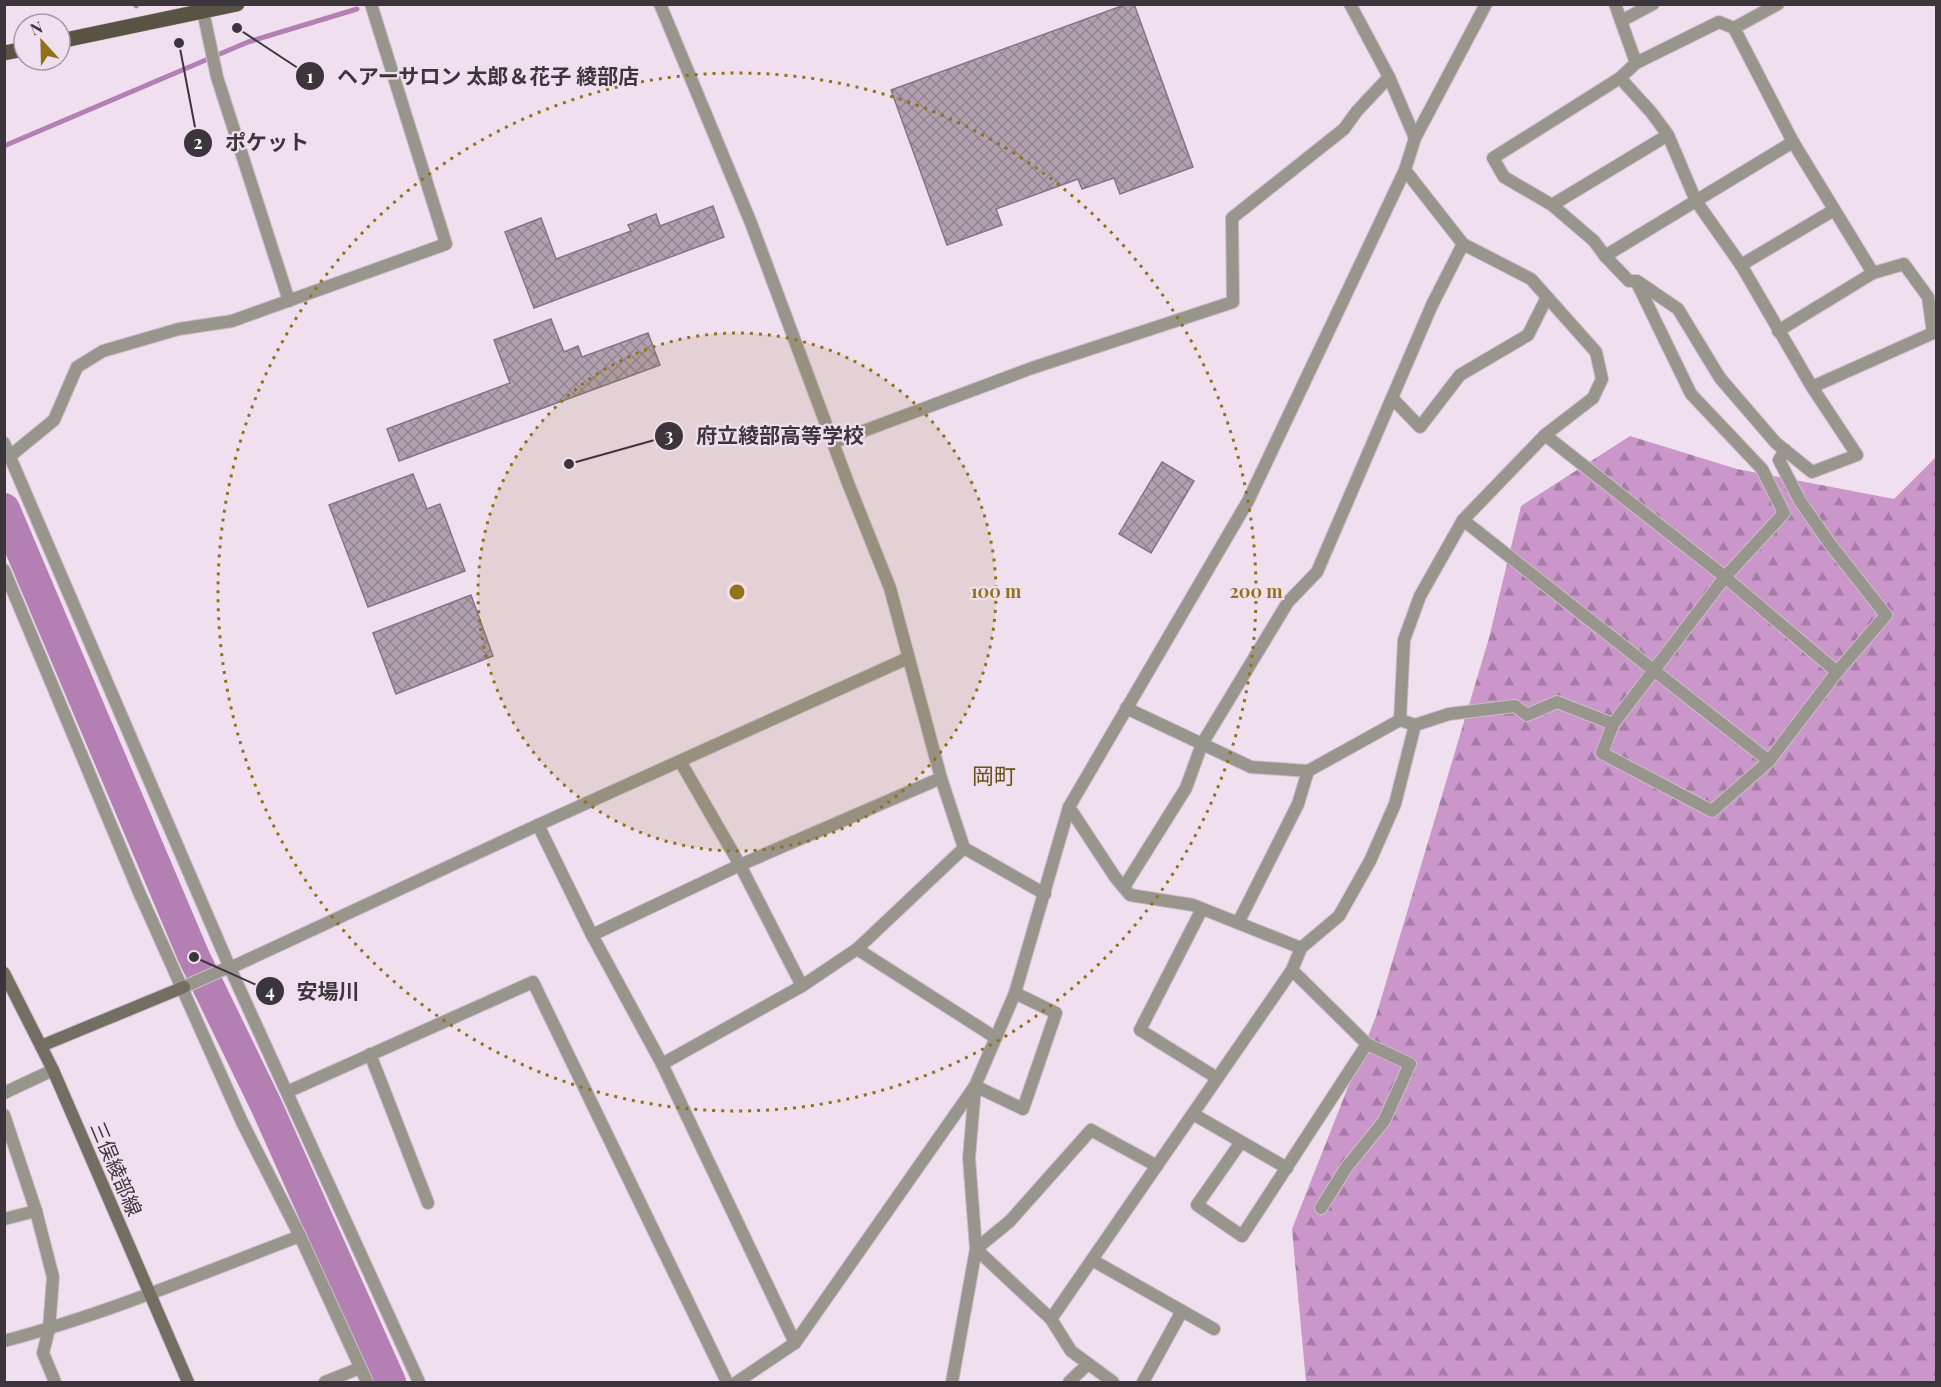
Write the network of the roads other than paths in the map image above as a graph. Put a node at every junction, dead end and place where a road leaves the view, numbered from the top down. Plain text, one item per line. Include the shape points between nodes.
1 (237, 4) edge
2 (371, 4) edge
3 (660, 4) edge
4 (1350, 4) edge
5 (1486, 4) edge
6 (1616, 4) edge
7 (1653, 4) edge
8 (1778, 5) edge
9 (203, 11) junction
10 (1621, 21) junction
11 (1734, 28) junction
12 (72, 38) edge
13 (1636, 63) junction
14 (1389, 76) junction
15 (1620, 78) junction
16 (1668, 135) junction
17 (1415, 138) junction
18 (1793, 142) junction
19 (1405, 170) junction
20 (1696, 201) junction
21 (1552, 205) junction
22 (1834, 210) junction
23 (1463, 244) junction
24 (1605, 256) junction
25 (1741, 265) junction
26 (1873, 273) junction
27 (1637, 281) junction
28 (1932, 295) edge
29 (1547, 297) junction
30 (289, 301) junction
31 (1778, 331) junction
32 (1812, 387) junction
33 (1392, 398) junction
34 (1545, 435) junction
35 (834, 442) junction
36 (4, 443) edge
37 (1785, 450) junction
38 (7, 457) edge
39 (1463, 520) junction
40 (4, 570) edge
41 (1725, 577) junction
42 (908, 658) junction
43 (1654, 671) junction
44 (1836, 672) junction
45 (1126, 708) junction
46 (1400, 720) junction
47 (1613, 724) junction
48 (1415, 725) junction
49 (1202, 744) junction
50 (680, 761) junction
51 (1769, 761) junction
52 (1308, 771) junction
53 (941, 778) junction
54 (1069, 807) junction
55 (538, 825) junction
56 (964, 848) junction
57 (740, 865) junction
58 (1124, 887) junction
59 (1045, 894) junction
60 (1202, 909) junction
61 (1238, 923) junction
62 (592, 935) junction
63 (1301, 948) junction
64 (857, 949) junction
65 (226, 969) junction
66 (1292, 970) junction
67 (4, 973) edge
68 (802, 986) junction
69 (184, 987) junction
70 (1015, 993) junction
71 (996, 1038) junction
72 (1367, 1044) junction
73 (41, 1046) junction
74 (370, 1054) junction
75 (662, 1064) junction
76 (53, 1070) junction
77 (1217, 1078) junction
78 (975, 1086) junction
79 (287, 1092) junction
80 (4, 1093) edge
81 (1193, 1114) junction
82 (4, 1115) edge
83 (1241, 1142) junction
84 (1157, 1166) junction
85 (1287, 1168) junction
86 (428, 1203) dead end
87 (1321, 1208) dead end
88 (36, 1211) junction
89 (4, 1220) edge
90 (300, 1236) junction
91 (976, 1249) junction
92 (1092, 1260) junction
93 (148, 1294) junction
94 (1182, 1311) junction
95 (1051, 1319) junction
96 (49, 1329) junction
97 (1214, 1329) dead end
98 (4, 1341) edge
99 (795, 1343) junction
100 (1088, 1364) junction
101 (360, 1368) junction
102 (55, 1383) edge
103 (188, 1383) edge
104 (325, 1383) edge
105 (367, 1383) edge
106 (419, 1383) edge
107 (727, 1383) edge
108 (737, 1383) edge
109 (952, 1383) edge
110 (1069, 1383) edge
111 (1113, 1383) edge
112 (1143, 1383) edge

1 - 9 main road
2 - 30 street via 446,244
3 - 35 street via 751,223
4 - 14 street
5 - 17 street
6 - 10 street
7 - 10 street
8 - 11 street
9 - 12 main road
9 - 30 street via 217,76
10 - 13 street
11 - 13 street via 1719,22
11 - 18 street
13 - 15 street
14 - 17 street
14 - 35 street via 1344,129 1232,218 1233,302 1032,368
15 - 16 street
15 - 21 street via 1493,158 1504,177
16 - 20 street
16 - 21 street
17 - 19 street
18 - 20 street
18 - 22 street
19 - 23 street
19 - 45 street via 1248,501
20 - 24 street
20 - 25 street
21 - 24 street via 1594,241
22 - 25 street
22 - 26 street
23 - 29 street via 1531,279
23 - 33 street
24 - 27 street via 1629,281
25 - 31 street
26 - 28 street via 1904,264
26 - 31 street
27 - 37 street via 1678,309 1720,378
27 - 41 street via 1691,394 1762,469 1784,513
28 - 32 street via 1933,333
29 - 33 street via 1528,335 1460,375 1420,427
29 - 34 street via 1596,352 1602,379 1593,398
30 - 38 street via 232,321 178,329 103,351 77,368 54,420
31 - 32 street
32 - 37 street via 1857,454 1812,472
33 - 49 street via 1317,572 1288,602
34 - 39 street
34 - 41 street
35 - 42 street via 890,588
36 - 38 street
37 - 44 street via 1779,460 1800,501 1886,615
38 - 65 street
39 - 43 street
39 - 46 street via 1420,596 1404,640
40 - 69 street via 139,892
41 - 43 street
41 - 44 street
42 - 50 street
42 - 53 street
43 - 47 street
43 - 51 street
44 - 51 street
45 - 49 street
45 - 54 street
46 - 48 street
46 - 52 street
47 - 48 street via 1557,702 1527,715 1515,706 1449,714
47 - 51 street via 1602,753 1712,811
48 - 63 street via 1395,804 1370,861 1339,916
49 - 52 street via 1251,767
49 - 58 street via 1186,788
50 - 55 street
50 - 57 street
52 - 61 street via 1298,804
53 - 56 street
53 - 57 street
54 - 58 street
54 - 59 street
55 - 62 street
55 - 65 street
56 - 59 street
56 - 64 street
57 - 62 street
57 - 68 street
58 - 60 street via 1130,895
59 - 70 street
60 - 61 street
60 - 77 street via 1140,1030
61 - 63 street
62 - 75 street
63 - 66 street
64 - 68 street
64 - 71 street
65 - 69 street
65 - 79 street
66 - 72 street
66 - 77 street
67 - 73 main road, 三俣綾部線
68 - 75 street
69 - 73 main road
69 - 90 street via 242,1122
70 - 71 street
70 - 78 street via 1056,1013 1023,1109
71 - 78 street
72 - 85 street
72 - 87 street via 1410,1064 1384,1121 1346,1168
73 - 76 main road, 三俣綾部線
74 - 79 street
74 - 86 street
74 - 107 street via 532,982
75 - 99 street
76 - 80 street
76 - 93 main road, 三俣綾部線
77 - 81 street
78 - 91 street via 969,1158
78 - 99 street
79 - 106 street
81 - 83 street
81 - 84 street
82 - 88 street
83 - 85 street
83 - 85 street via 1197,1204 1242,1236
84 - 91 street via 1091,1130 1010,1221
84 - 92 street
88 - 89 street
88 - 96 street via 53,1277
90 - 93 street
90 - 101 street
91 - 95 street
91 - 109 street
92 - 94 street
92 - 95 street
93 - 96 street
93 - 103 main road, 三俣綾部線
94 - 97 street
94 - 112 street
95 - 100 street via 1071,1352
96 - 98 street
96 - 102 street via 43,1353
99 - 108 street
100 - 110 street
100 - 111 street
101 - 104 street
101 - 105 street

